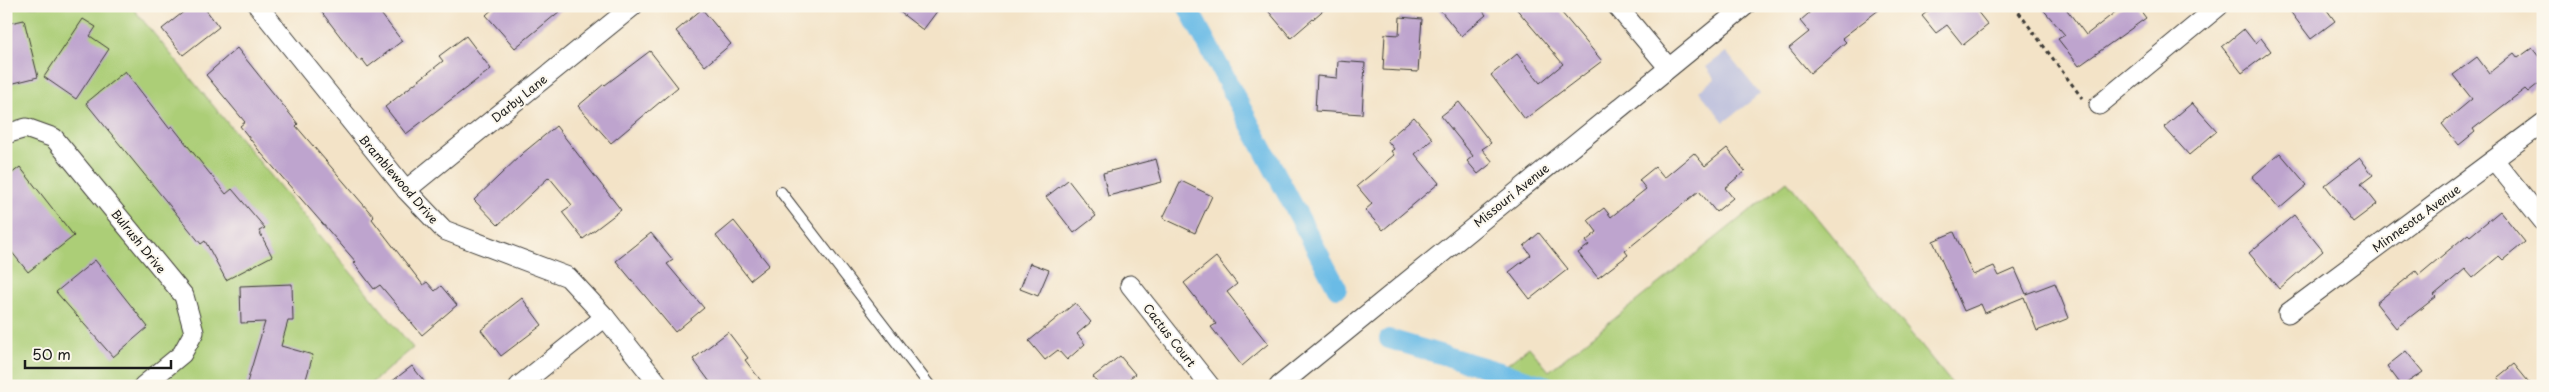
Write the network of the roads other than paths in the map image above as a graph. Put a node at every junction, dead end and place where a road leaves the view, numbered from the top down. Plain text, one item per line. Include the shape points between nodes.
1 (258, 6) edge
2 (633, 6) edge
3 (1617, 6) edge
4 (1745, 6) edge
5 (2219, 6) edge
6 (1668, 67) junction
7 (2099, 105) road end
8 (2543, 122) edge
9 (6, 134) edge
10 (2494, 160) junction
11 (406, 190) junction
12 (781, 192) dead end
13 (2543, 221) edge
14 (1130, 285) dead end
15 (2288, 313) dead end
16 (605, 317) junction
17 (143, 386) edge
18 (519, 386) edge
19 (660, 386) edge
20 (930, 386) edge
21 (1210, 386) edge
22 (1279, 386) edge

1 - 11 street, Bramblewood Drive
2 - 11 street, Darby Lane
3 - 6 street
4 - 6 street, Missouri Avenue
5 - 7 street
6 - 22 street, Missouri Avenue
8 - 10 street, Minnesota Avenue
9 - 17 street, Bulrush Drive via 26,128 54,138 184,296 194,332 182,354
10 - 13 street
10 - 15 street, Minnesota Avenue
11 - 16 street, Bramblewood Drive via 444,230 568,277
12 - 20 lane
14 - 21 street, Cactus Court
16 - 18 street
16 - 19 street, Bramblewood Drive

